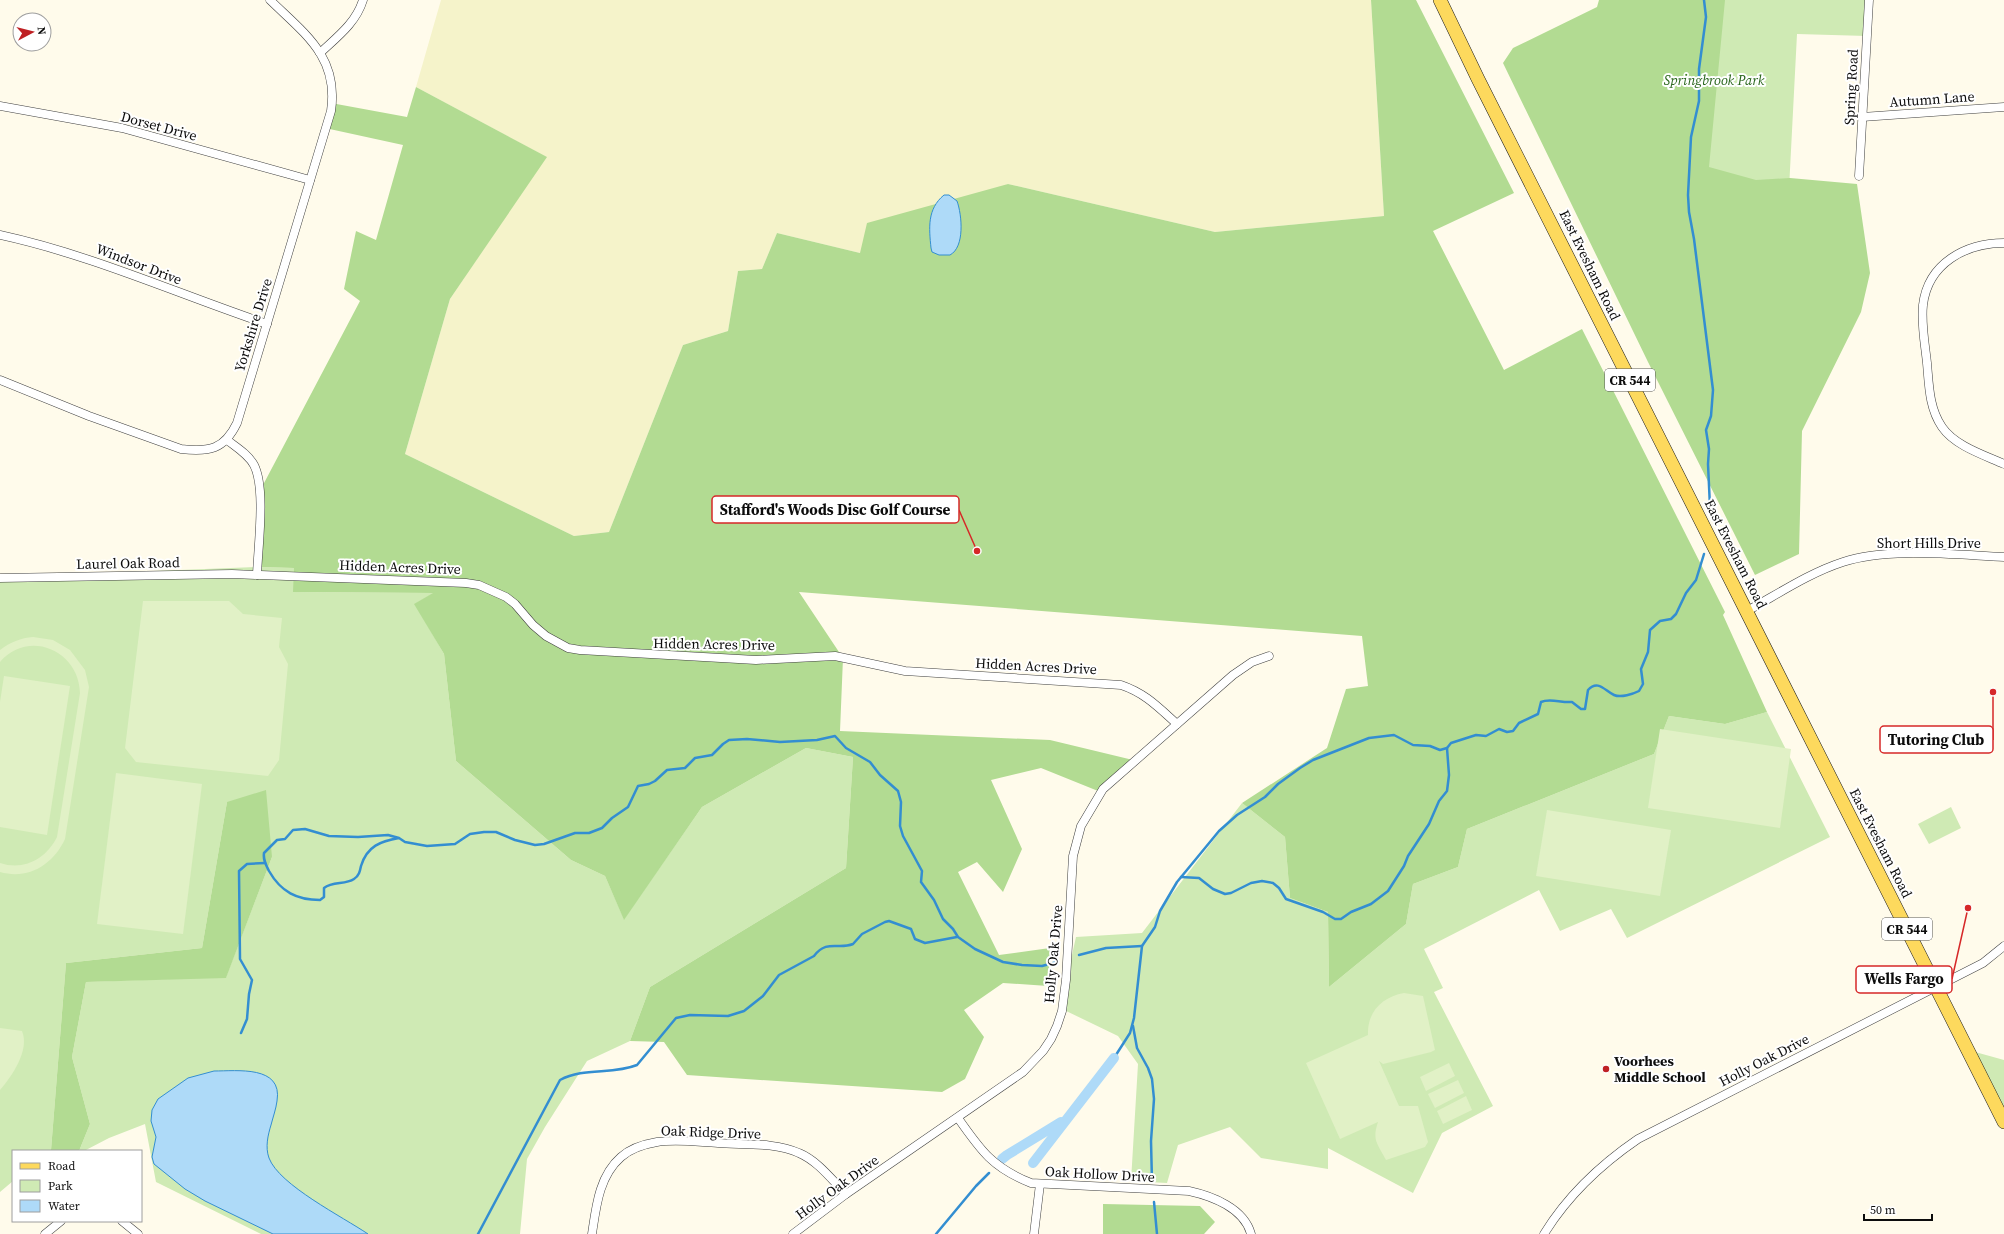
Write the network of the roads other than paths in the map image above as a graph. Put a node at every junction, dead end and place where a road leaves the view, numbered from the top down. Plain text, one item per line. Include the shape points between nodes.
1 (270, 0) edge
2 (363, 0) edge
3 (1440, 0) edge
4 (1869, 0) edge
5 (320, 52) junction
6 (0, 106) edge
7 (2004, 107) edge
8 (1862, 117) junction
9 (1859, 176) dead end
10 (310, 180) junction
11 (0, 235) edge
12 (2004, 243) edge
13 (267, 324) junction
14 (0, 380) edge
15 (227, 440) junction
16 (2004, 464) edge
17 (2004, 557) edge
18 (257, 575) junction
19 (0, 578) edge
20 (1747, 610) junction
21 (1269, 656) dead end
22 (1177, 724) junction
23 (2004, 946) edge
24 (1936, 988) junction
25 (958, 1118) junction
26 (2004, 1122) edge
27 (1040, 1184) junction
28 (846, 1194) junction
29 (60, 1222) edge
30 (123, 1222) edge
31 (46, 1234) edge
32 (138, 1234) edge
33 (592, 1234) edge
34 (793, 1234) edge
35 (1034, 1234) edge
36 (1250, 1234) edge
37 (1544, 1234) edge

1 - 5 street, Yorkshire Drive
2 - 5 street via 350,26
3 - 20 main road, East Evesham Road / CR 544
4 - 8 street, Spring Road
5 - 10 street, Yorkshire Drive via 327,66 333,94 331,111
6 - 10 street, Dorset Drive via 122,128
7 - 8 street, Autumn Lane
8 - 9 street, Spring Road
10 - 13 street, Yorkshire Drive
11 - 13 street, Windsor Drive via 45,245
12 - 16 street via 1971,247 1951,257 1934,277 1926,294 1923,314 1931,401 1943,428 1957,441
13 - 15 street, Yorkshire Drive via 237,423
14 - 15 street via 181,449 213,448
15 - 18 street via 247,455 259,477
17 - 20 street, Short Hills Drive via 1904,554 1865,556 1842,562 1812,575
18 - 19 street, Laurel Oak Road
18 - 22 street, Hidden Acres Drive via 479,585 506,596 546,636 557,643 580,650 756,660 835,656 905,672 1120,685 1147,697
20 - 24 main road, East Evesham Road / CR 544
21 - 22 street, Holly Oak Drive via 1252,662 1233,675
22 - 25 street, Holly Oak Drive via 1103,789 1081,826 1073,856 1062,1011 1051,1039 1023,1072
23 - 24 street via 1983,963
24 - 26 main road, East Evesham Road / CR 544
24 - 37 street, Holly Oak Drive via 1638,1139 1611,1158 1582,1184 1554,1216
25 - 27 street, Oak Hollow Drive via 980,1150 995,1164 1013,1176
25 - 28 street, Holly Oak Drive
27 - 35 street
27 - 36 street, Oak Hollow Drive via 1188,1191 1204,1194 1232,1210 1248,1226
28 - 33 street, Oak Ridge Drive via 811,1159 798,1152 777,1147 658,1142 635,1148 621,1157 610,1170 596,1201
28 - 34 street, Holly Oak Drive
29 - 31 street
30 - 32 street

